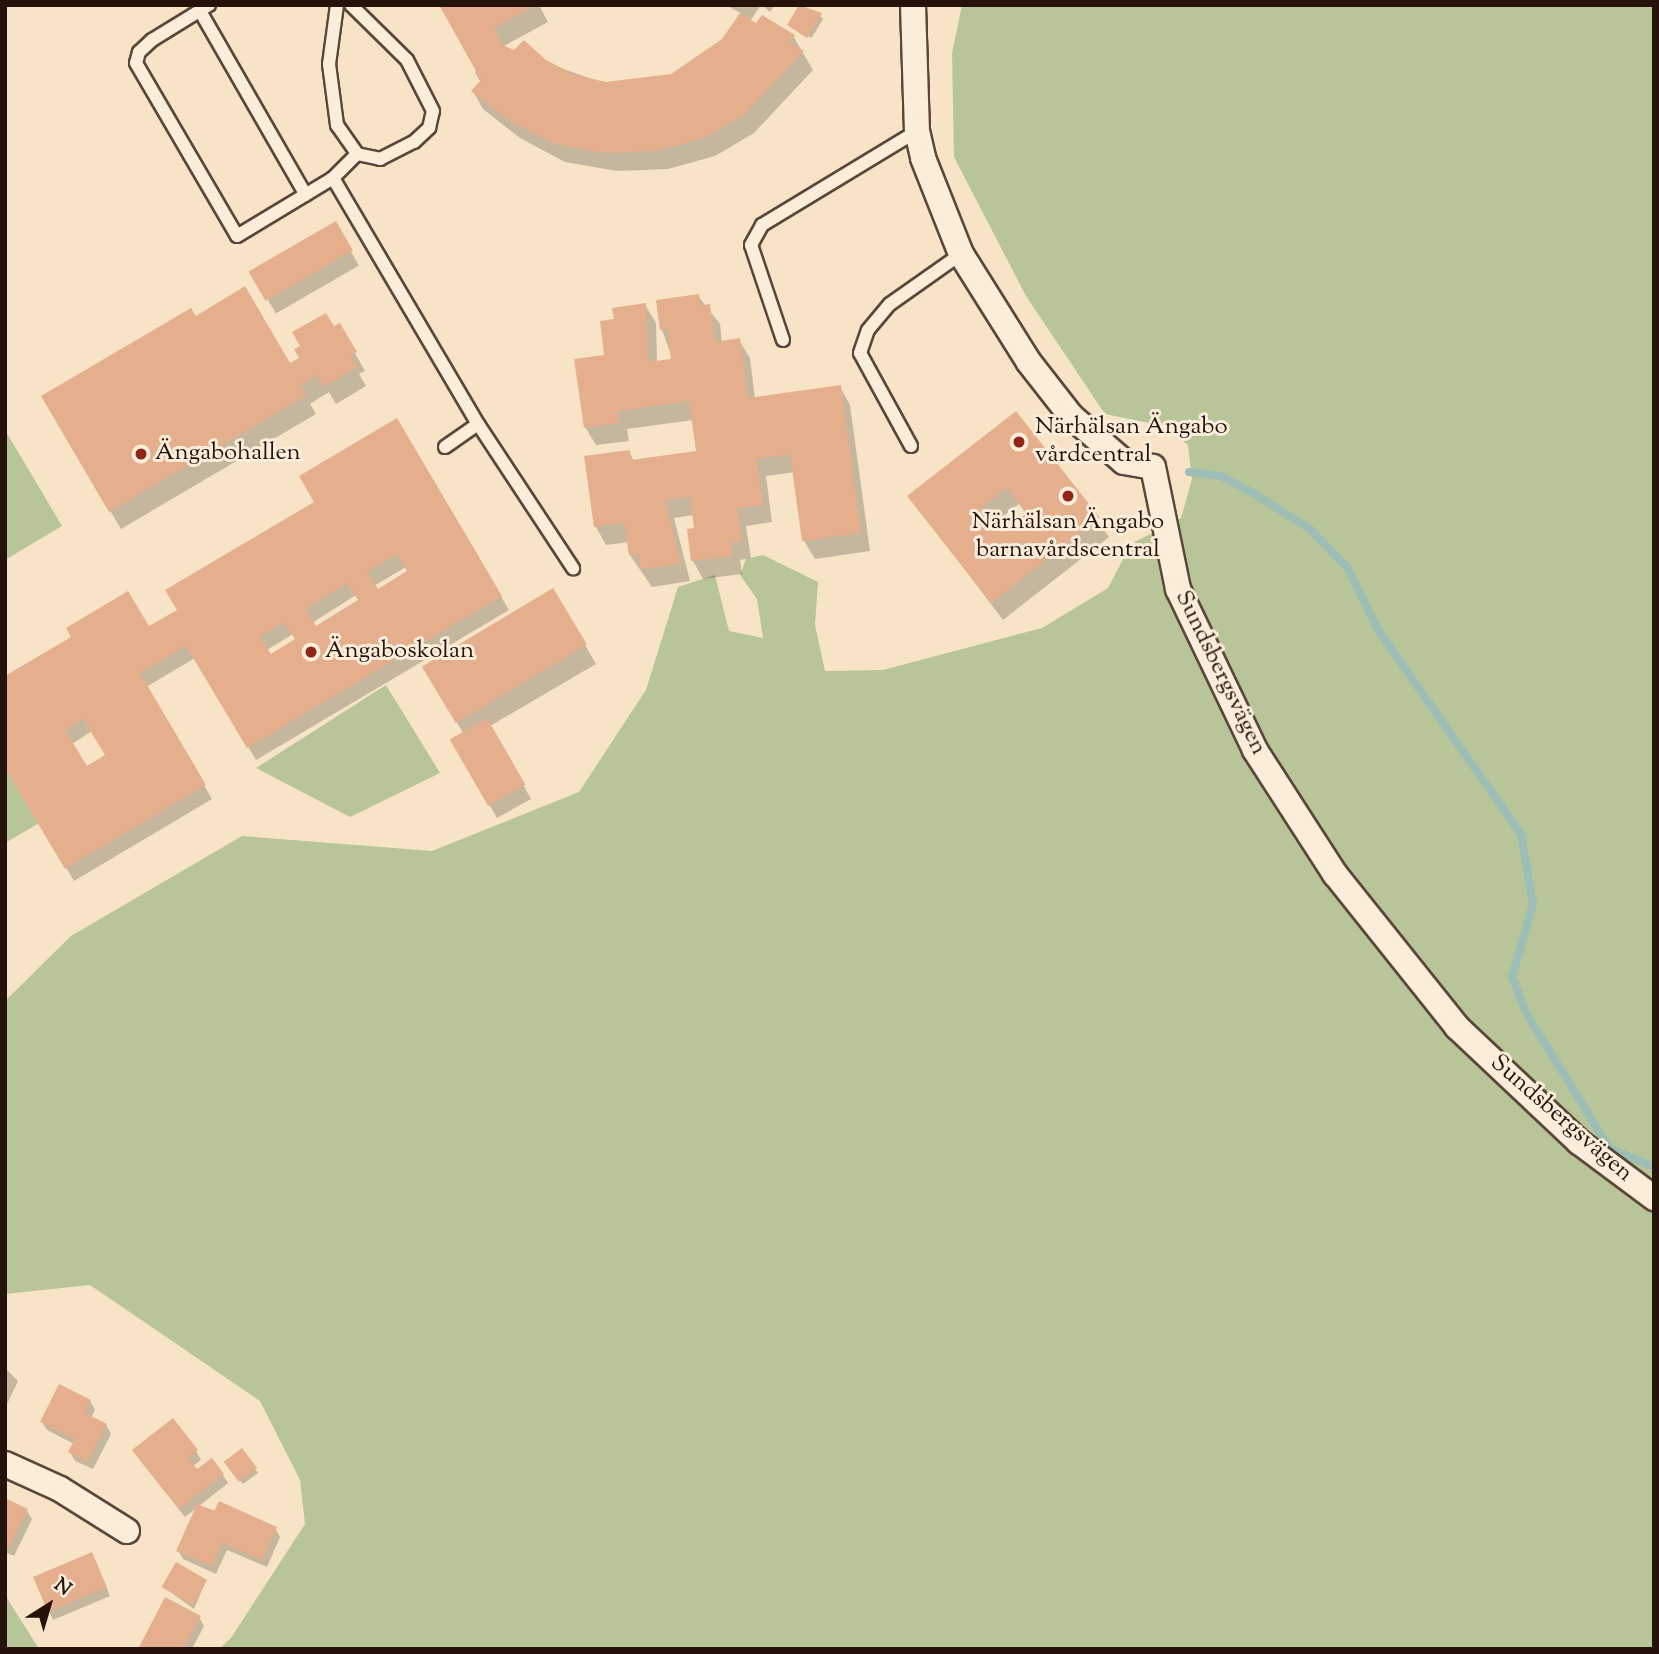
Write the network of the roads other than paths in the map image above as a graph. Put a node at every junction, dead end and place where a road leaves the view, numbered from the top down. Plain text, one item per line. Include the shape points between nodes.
1 (337, 5) edge
2 (351, 5) edge
3 (913, 5) edge
4 (205, 8) edge
5 (917, 131) junction
6 (357, 154) junction
7 (333, 178) junction
8 (306, 195) junction
9 (961, 254) junction
10 (783, 341) dead end
11 (478, 424) junction
12 (911, 446) dead end
13 (445, 447) dead end
14 (573, 568) dead end
15 (1654, 1198) edge
16 (5, 1464) edge
17 (127, 1531) dead end

1 - 6 lane via 329,64 337,125
2 - 6 lane via 407,60 433,111 429,128 414,142 380,159
3 - 5 street, Sundsbergsvägen
4 - 8 lane
4 - 8 lane via 139,52 136,63 144,82 237,236
5 - 9 street, Sundsbergsvägen via 923,159
5 - 10 lane via 762,225 751,245
6 - 7 lane
7 - 8 lane
7 - 11 lane
9 - 12 lane via 890,304 868,330 860,354
9 - 15 street, Sundsbergsvägen via 1027,361 1071,416 1124,463 1153,467 1178,589 1255,750 1335,874 1457,1027 1579,1142
11 - 13 lane
11 - 14 lane
16 - 17 street via 60,1489

